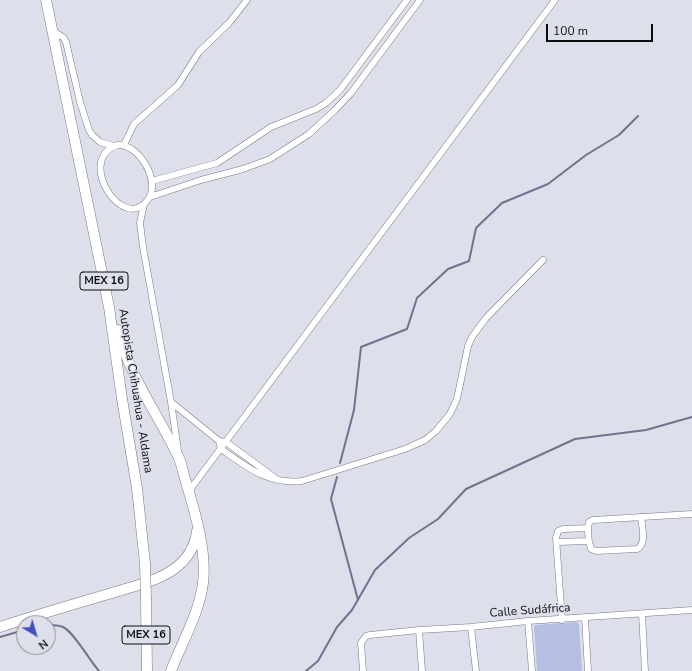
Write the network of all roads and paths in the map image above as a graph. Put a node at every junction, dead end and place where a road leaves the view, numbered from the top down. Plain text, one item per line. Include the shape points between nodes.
1 (46, 0) edge
2 (247, 0) edge
3 (407, 0) edge
4 (420, 0) edge
5 (555, 0) edge
6 (52, 30) junction
7 (124, 145) junction
8 (114, 146) junction
9 (152, 182) junction
10 (150, 197) junction
11 (144, 204) junction
12 (543, 260) dead end
13 (104, 284) junction
14 (171, 402) junction
15 (219, 441) junction
16 (226, 442) junction
17 (221, 449) junction
18 (179, 457) junction
19 (280, 481) junction
20 (189, 491) junction
21 (692, 515) edge
22 (641, 517) junction
23 (197, 526) junction
24 (588, 528) junction
25 (588, 541) junction
26 (557, 542) junction
27 (692, 610) edge
28 (642, 614) junction
29 (584, 618) junction
30 (562, 620) junction
31 (528, 622) junction
32 (0, 626) edge
33 (471, 627) junction
34 (419, 630) junction
35 (147, 671) edge
36 (171, 671) edge
37 (363, 671) edge
38 (422, 671) edge
39 (476, 671) edge
40 (532, 671) edge
41 (588, 671) edge
42 (645, 671) edge

1 - 6 highway, Autopista Chihuahua - Aldama / MEX 16
2 - 7 street via 229,23 199,52 178,85 134,124
3 - 9 street via 340,90 326,103 271,128 216,163
4 - 10 street via 351,93 309,134 270,159
5 - 16 street
6 - 8 street via 66,42 89,130 100,142
6 - 13 highway, Autopista Chihuahua - Aldama / MEX 16
7 - 8 street
7 - 9 street via 144,162
8 - 11 street via 106,152 101,162 105,188 125,208
9 - 10 street
10 - 11 street
11 - 14 street via 141,232
12 - 19 street via 486,318 472,337 457,399 450,414 436,431 425,440 405,449 363,463 302,481
13 - 18 highway via 135,378
13 - 35 highway, Autopista Chihuahua - Aldama / MEX 16, bridge via 136,488 145,564
14 - 15 street
14 - 18 street
15 - 16 street
15 - 17 street
16 - 17 street
16 - 19 street
17 - 19 street via 258,474
17 - 20 street
18 - 20 highway
20 - 23 highway
21 - 22 street
22 - 24 street via 593,520
22 - 25 street via 643,543 637,549 596,551 591,549
23 - 32 highway via 196,541 184,561 164,575
23 - 36 highway via 204,572 201,593
24 - 25 street
24 - 26 street via 558,531
25 - 26 street
26 - 30 street
27 - 28 street, Calle Sudáfrica
28 - 29 street, Calle Sudáfrica
28 - 42 street
29 - 30 street, Calle Sudáfrica
29 - 41 street
30 - 31 street, Calle Sudáfrica
31 - 33 street, Calle Sudáfrica
31 - 40 street
33 - 34 street, Calle Sudáfrica
33 - 39 street
34 - 37 street, Calle Sudáfrica via 366,636 361,643
34 - 38 street

